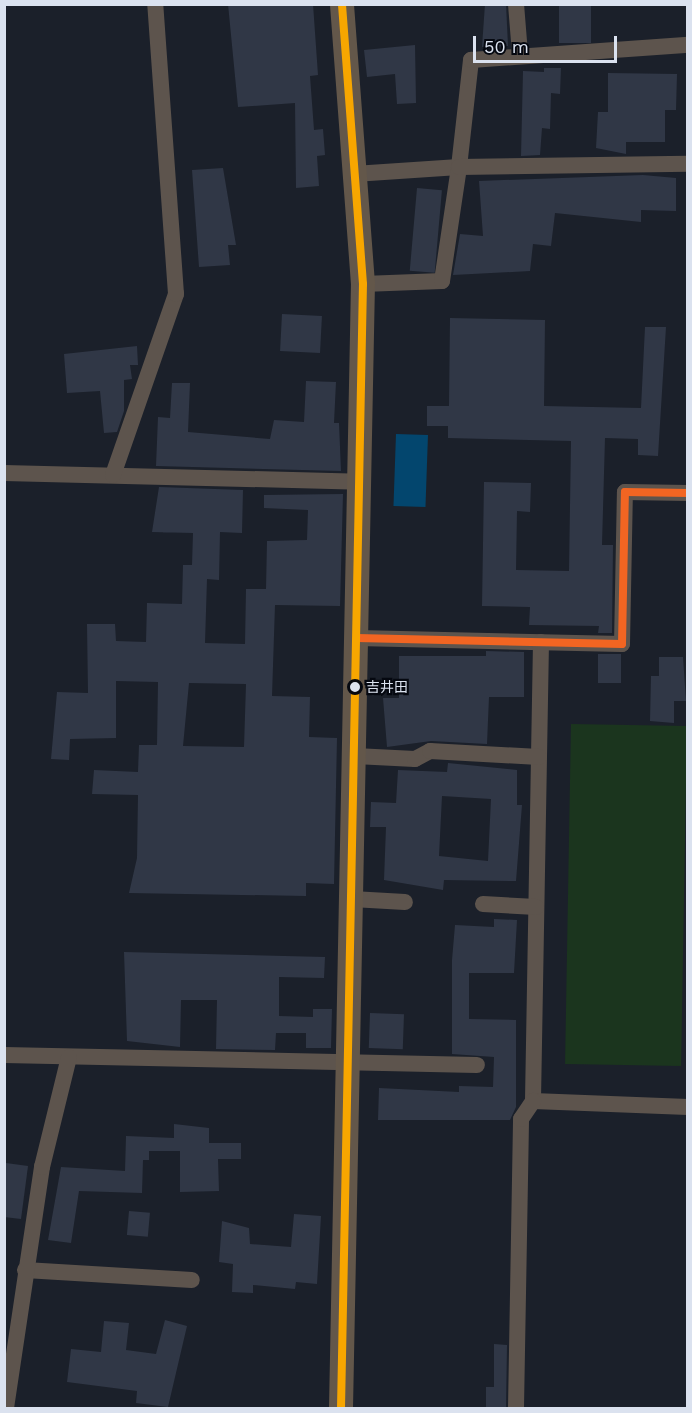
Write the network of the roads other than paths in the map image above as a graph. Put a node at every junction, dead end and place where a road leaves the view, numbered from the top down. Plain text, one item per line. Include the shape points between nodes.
1 (155, 4) edge
2 (342, 4) edge
3 (516, 4) edge
4 (687, 45) edge
5 (520, 54) junction
6 (687, 164) edge
7 (459, 167) junction
8 (354, 174) junction
9 (363, 284) junction
10 (4, 473) edge
11 (113, 475) junction
12 (360, 482) junction
13 (687, 493) edge
14 (357, 638) junction
15 (541, 642) junction
16 (355, 756) junction
17 (539, 757) junction
18 (352, 899) junction
19 (405, 902) dead end
20 (483, 904) dead end
21 (536, 907) junction
22 (4, 1055) edge
23 (69, 1057) junction
24 (349, 1062) junction
25 (477, 1065) dead end
26 (533, 1101) junction
27 (687, 1107) edge
28 (25, 1270) junction
29 (192, 1280) dead end
30 (9, 1353) edge
31 (6, 1408) edge
32 (341, 1408) edge
33 (516, 1408) edge

1 - 11 street via 176,294
2 - 8 street
3 - 5 street
4 - 5 street
5 - 7 street via 471,60
6 - 7 street
7 - 8 street
7 - 9 street via 442,281
8 - 9 street
9 - 12 street
10 - 11 street
11 - 12 street
12 - 14 street
13 - 15 street via 626,492 622,644
14 - 15 street
14 - 16 street
15 - 17 street
16 - 17 street via 416,759 430,751
16 - 18 street
17 - 21 street
18 - 19 street
18 - 24 street
20 - 21 street
21 - 26 street
22 - 23 street
23 - 24 street
23 - 28 street
24 - 25 street
24 - 32 street
26 - 27 street
26 - 33 street via 521,1119
28 - 29 street
28 - 30 street
30 - 31 street

